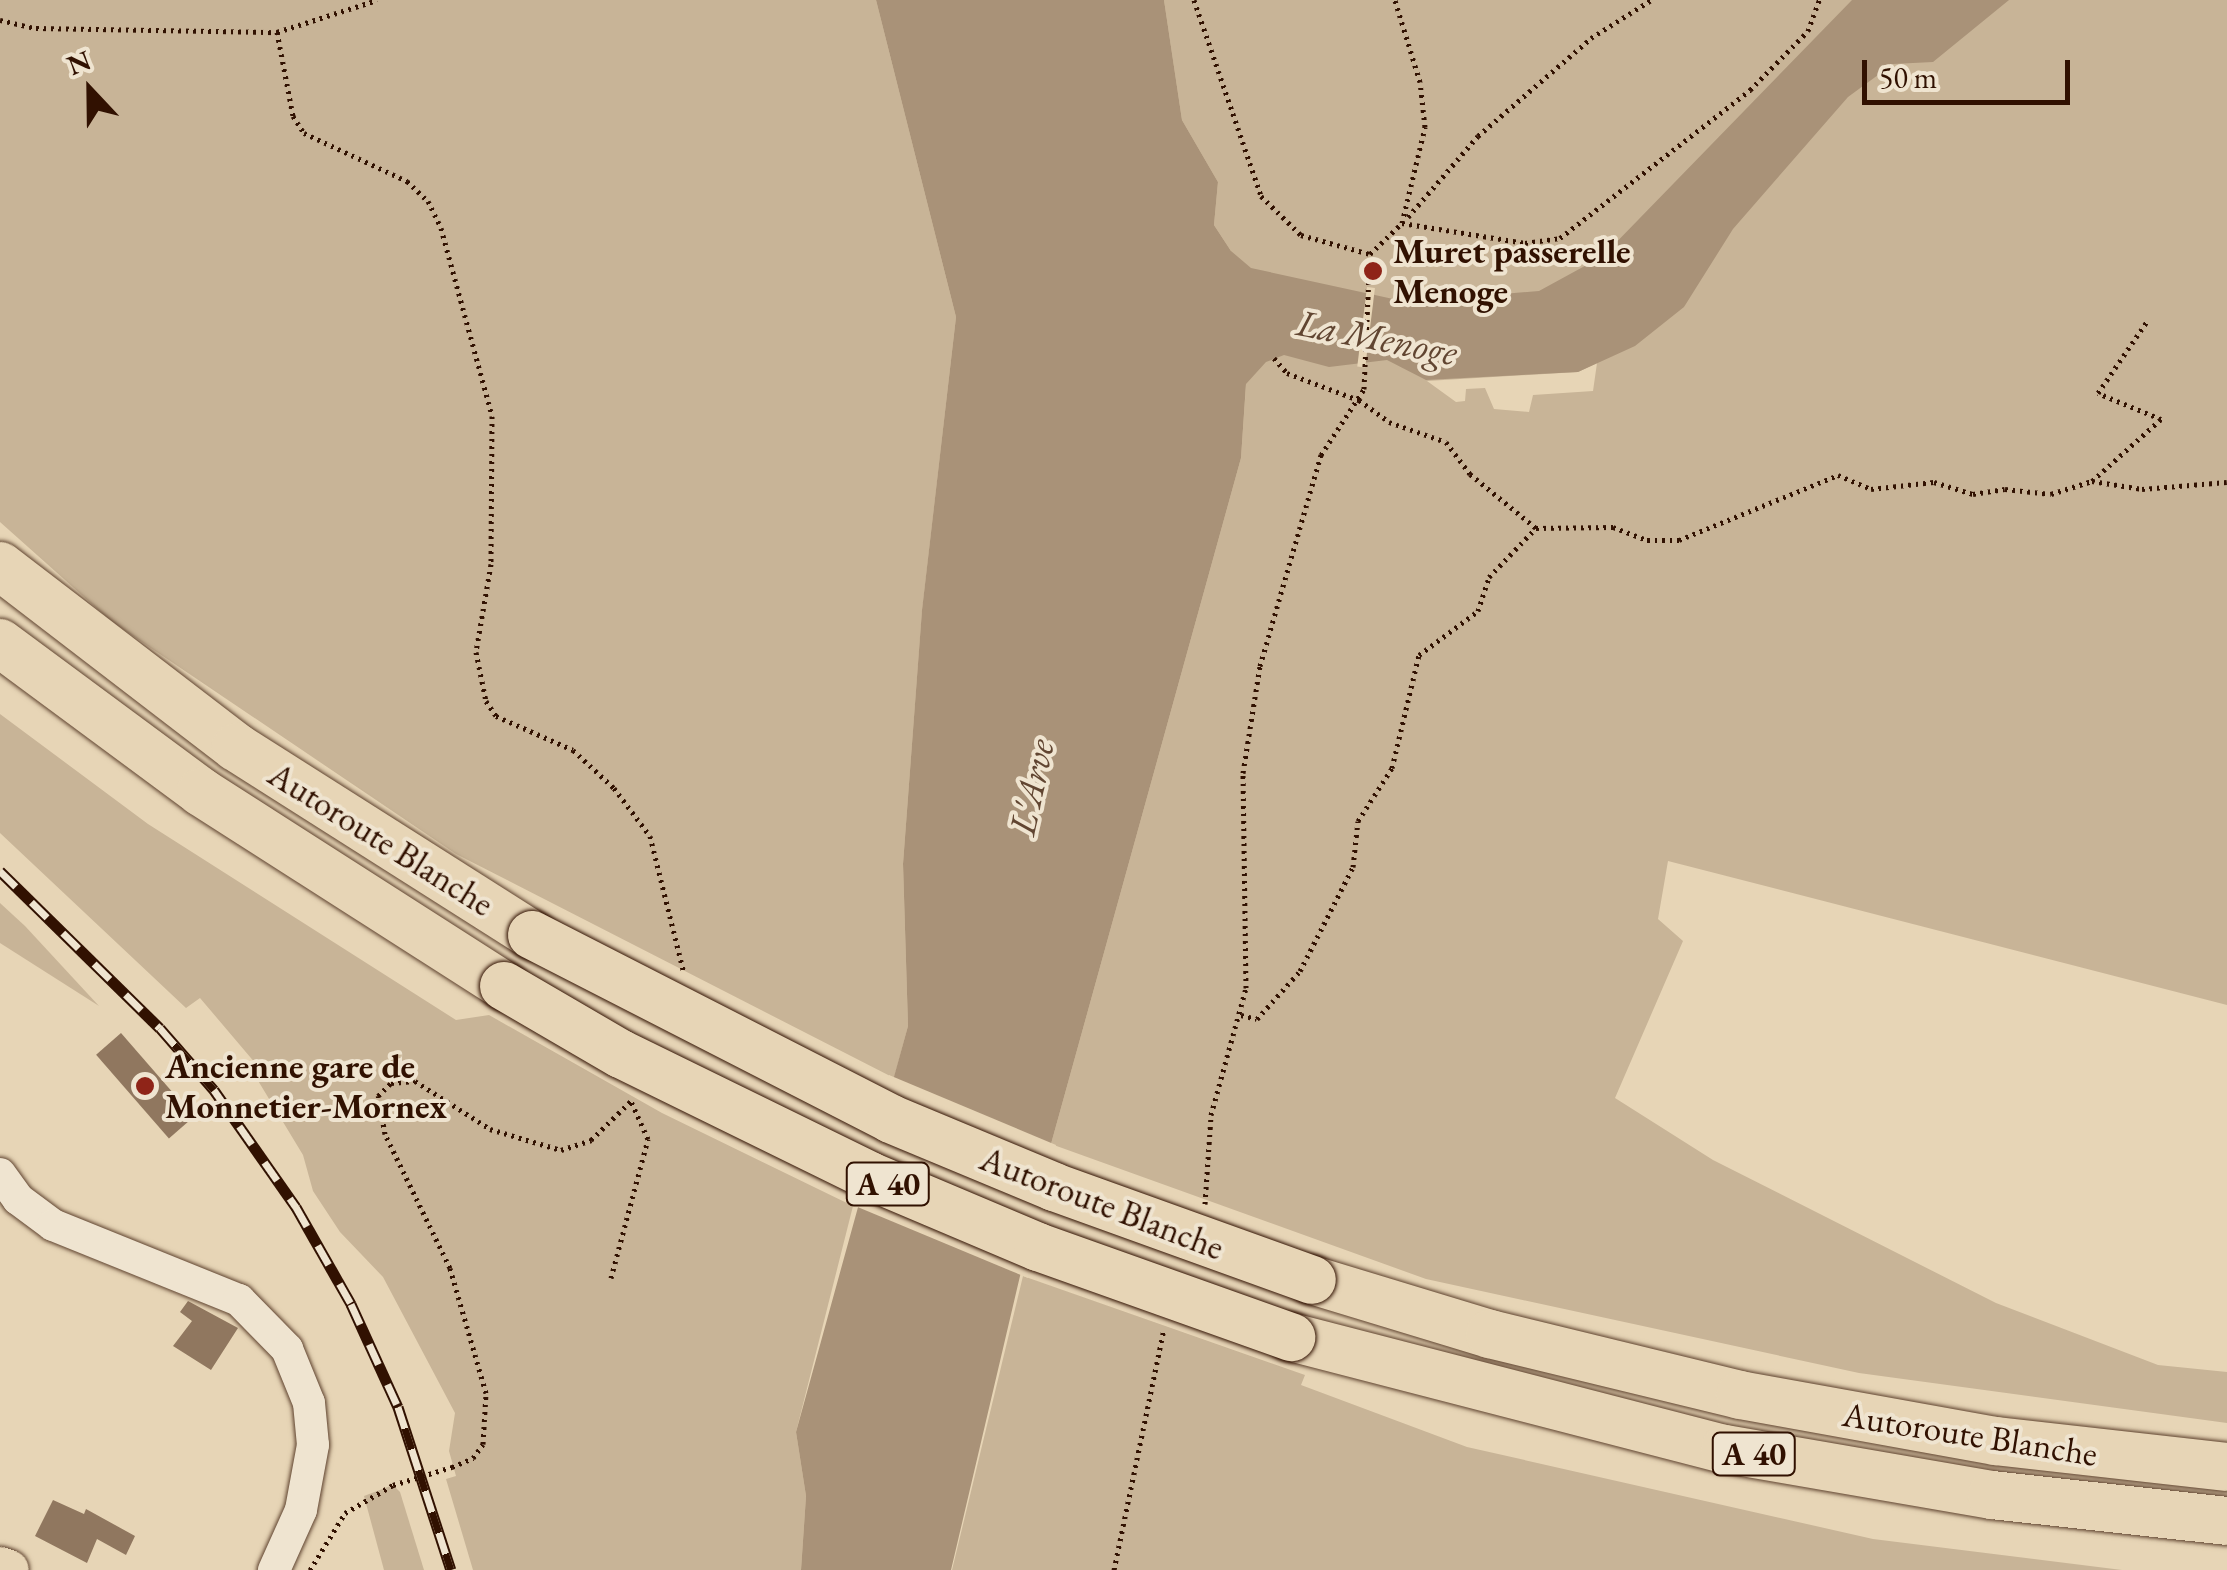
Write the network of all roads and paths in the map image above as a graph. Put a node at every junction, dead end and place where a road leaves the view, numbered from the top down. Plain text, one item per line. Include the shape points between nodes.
1 (377, 0) edge
2 (1194, 0) edge
3 (1396, 0) edge
4 (1651, 0) edge
5 (1819, 0) edge
6 (0, 20) edge
7 (277, 32) junction
8 (1402, 223) junction
9 (1370, 254) junction
10 (2148, 320) dead end
11 (1274, 358) dead end
12 (1360, 398) junction
13 (2092, 481) junction
14 (2227, 482) edge
15 (1536, 528) junction
16 (0, 566) edge
17 (0, 643) edge
18 (685, 966) dead end
19 (1241, 1015) junction
20 (631, 1101) dead end
21 (626, 1108) dead end
22 (0, 1174) edge
23 (1199, 1222) dead end
24 (612, 1278) dead end
25 (1166, 1323) dead end
26 (2227, 1467) edge
27 (2227, 1521) edge
28 (0, 1566) edge
29 (9, 1570) edge
30 (274, 1570) edge
31 (310, 1570) edge
32 (1114, 1570) edge

1 - 7 path
2 - 9 path via 1260,196 1301,235
3 - 8 path via 1420,82 1424,127
4 - 8 path via 1591,38 1478,136
5 - 8 path via 1808,32 1750,90 1560,238 1525,243
6 - 7 path via 75,29
7 - 18 path via 292,116 304,133 406,181 428,201 441,228 492,416 491,564 476,652 486,701 496,716 573,750 614,788 650,836
8 - 9 path
9 - 12 path
10 - 13 path via 2098,393 2162,419
11 - 12 path via 1286,373
12 - 15 path via 1388,422 1446,442 1470,474
12 - 19 path via 1321,455 1260,666 1244,773 1249,915
13 - 14 path via 2142,489
13 - 15 path via 2052,494 2005,488 1973,494 1934,482 1871,489 1838,475 1679,540 1647,540 1613,527
15 - 19 path via 1489,577 1478,612 1419,655 1392,768 1358,821 1353,867 1300,972 1257,1019
16 - 26 highway, Autoroute Blanche / A 40, bridge via 236,747 532,935 892,1119 1054,1188 1312,1280 1490,1334 1740,1395 1996,1441
17 - 27 highway, Autoroute Blanche / A 40, bridge via 232,813 621,1054 870,1176 1090,1266 1291,1337 1725,1449 1992,1496
19 - 23 path via 1211,1115
20 - 24 path via 648,1139
21 - 31 path, bridge via 591,1140 561,1150 490,1129 414,1081 391,1082 378,1096 385,1134 450,1268 486,1393 483,1444 473,1458 394,1485 345,1513
22 - 30 street via 18,1199 53,1226 239,1300 287,1349 309,1403 313,1444 300,1510
25 - 32 path
28 - 29 main road

